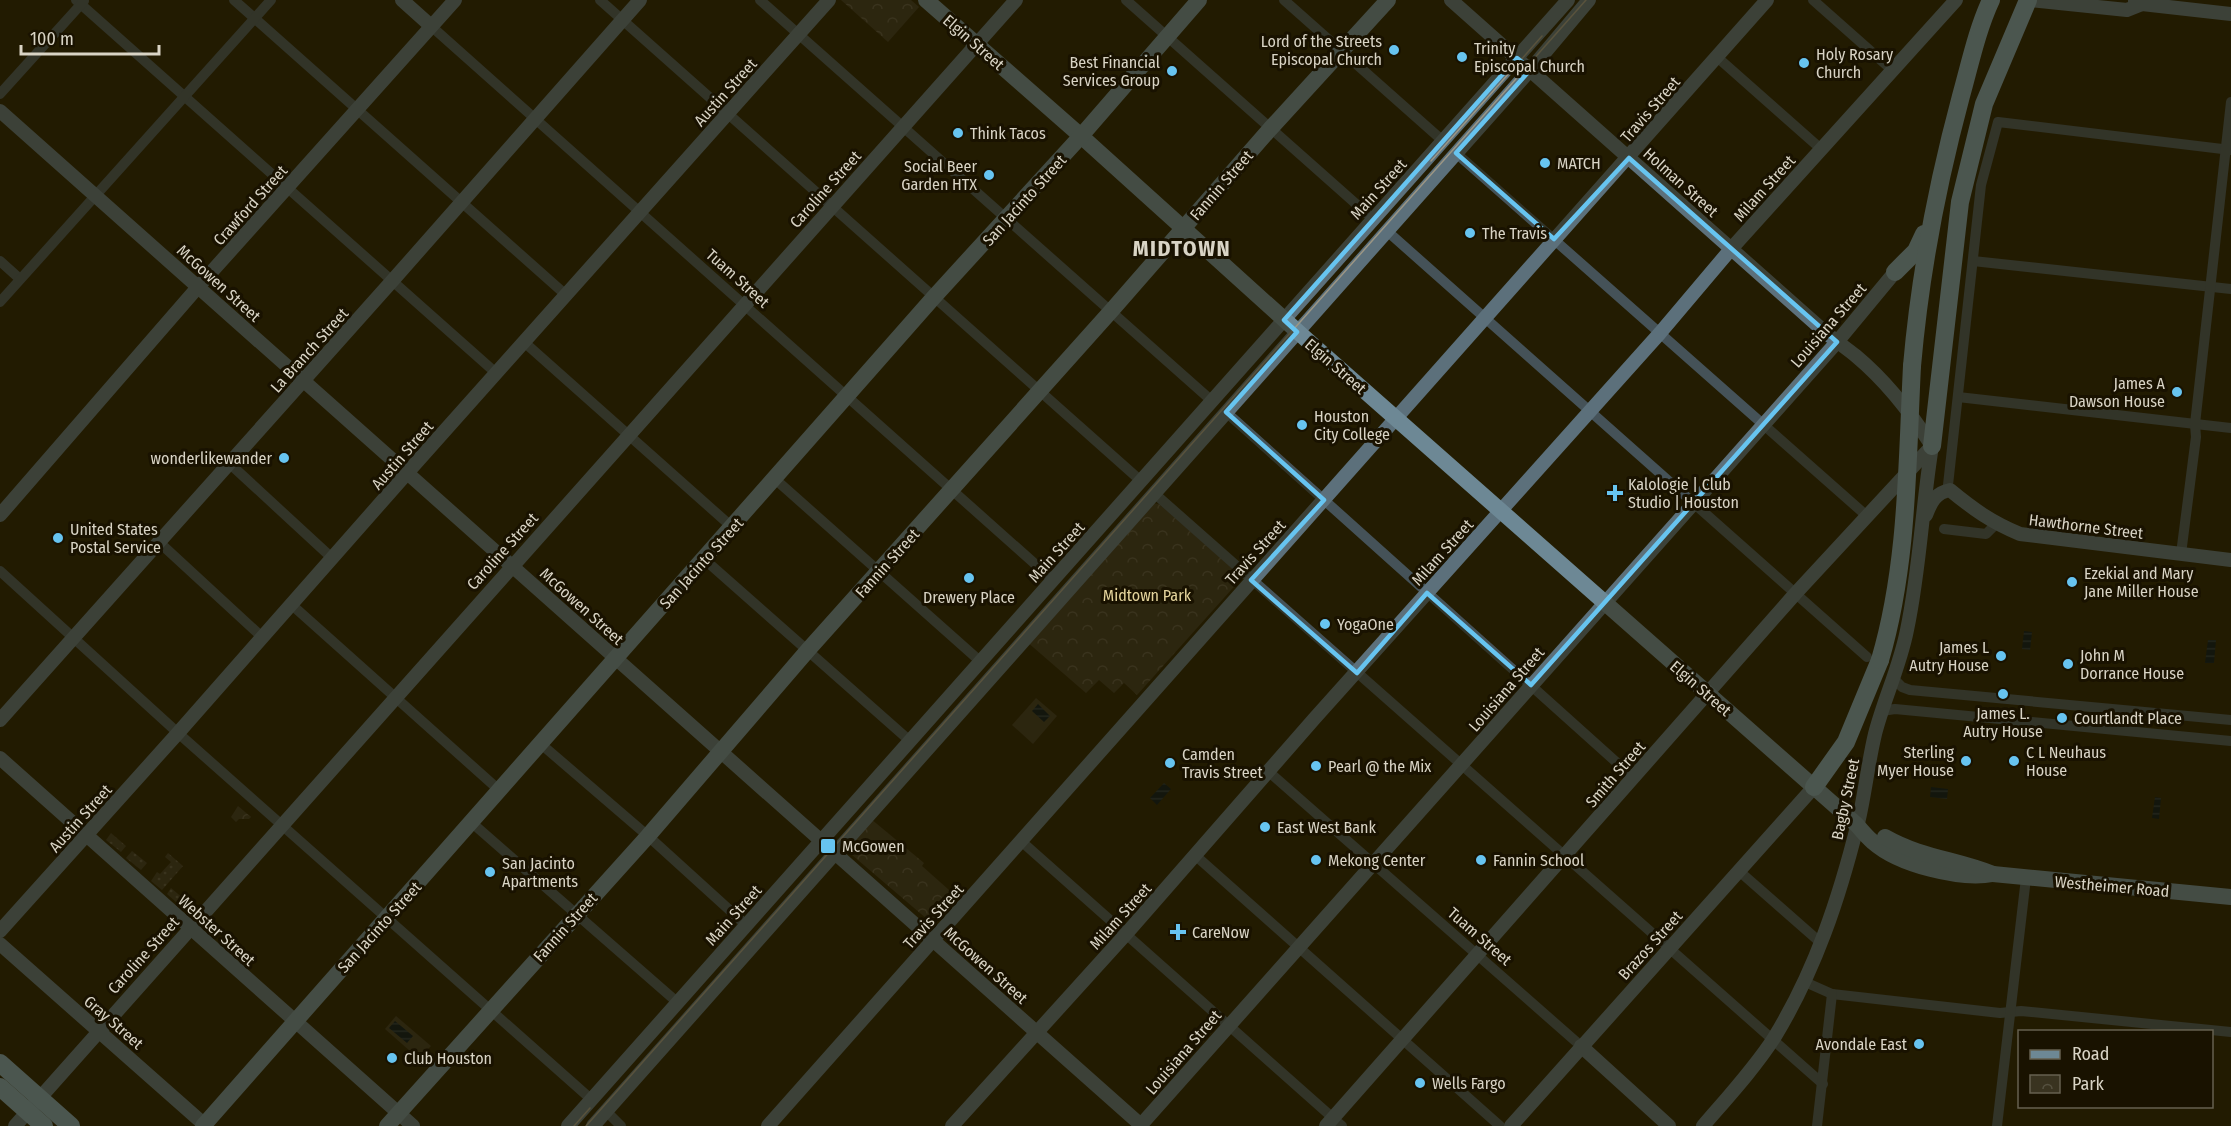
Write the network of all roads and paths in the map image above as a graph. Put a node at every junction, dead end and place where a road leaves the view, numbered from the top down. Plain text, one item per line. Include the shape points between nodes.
1 (234, 0) edge
2 (271, 0) edge
3 (402, 0) edge
4 (455, 0) edge
5 (600, 0) edge
6 (640, 0) edge
7 (760, 0) edge
8 (829, 0) edge
9 (926, 0) edge
10 (1016, 0) edge
11 (1126, 0) edge
12 (1198, 0) edge
13 (1284, 0) edge
14 (1388, 0) edge
15 (1451, 0) edge
16 (1568, 0) edge
17 (1589, 0) edge
18 (1767, 0) edge
19 (1812, 0) edge
20 (1956, 0) edge
21 (81, 2) edge
22 (2066, 2) edge
23 (2138, 2) edge
24 (1990, 3) edge
25 (2026, 4) edge
26 (2197, 5) edge
27 (2231, 14) edge
28 (255, 18) junction
29 (622, 20) junction
30 (431, 26) junction
31 (799, 34) junction
32 (1166, 36) junction
33 (977, 44) junction
34 (1341, 51) junction
35 (1717, 57) junction
36 (1517, 58) junction
37 (1531, 69) junction
38 (1892, 69) junction
39 (0, 94) edge
40 (185, 97) junction
41 (2231, 102) edge
42 (358, 110) junction
43 (0, 111) edge
44 (728, 114) junction
45 (536, 120) junction
46 (902, 127) junction
47 (1270, 129) junction
48 (1081, 136) junction
49 (1443, 141) junction
50 (1821, 149) junction
51 (2228, 150) edge
52 (1456, 153) junction
53 (1629, 158) junction
54 (288, 188) junction
55 (96, 196) junction
56 (462, 201) junction
57 (832, 206) junction
58 (640, 212) junction
59 (1007, 219) junction
60 (1373, 219) junction
61 (1931, 219) junction
62 (1183, 228) junction
63 (1387, 231) junction
64 (1554, 239) junction
65 (1731, 249) junction
66 (0, 261) edge
67 (1973, 261) junction
68 (1895, 272) joint
69 (20, 279) junction
70 (393, 280) junction
71 (2211, 286) junction
72 (198, 287) junction
73 (2231, 289) edge
74 (566, 295) junction
75 (934, 297) junction
76 (0, 302) edge
77 (744, 306) junction
78 (1112, 310) junction
79 (1485, 318) junction
80 (1284, 320) junction
81 (1297, 332) junction
82 (1660, 333) junction
83 (524, 342) junction
84 (1837, 342) junction
85 (496, 373) junction
86 (304, 381) junction
87 (1039, 390) junction
88 (847, 397) junction
89 (1958, 397) junction
90 (1212, 401) junction
91 (1588, 411) junction
92 (1226, 412) junction
93 (1396, 419) junction
94 (1763, 424) junction
95 (2195, 424) junction
96 (2231, 428) edge
97 (628, 435) junction
98 (1932, 446) junction
99 (229, 464) junction
100 (407, 472) junction
101 (775, 479) junction
102 (1141, 481) junction
103 (1950, 489) junction
104 (952, 490) junction
105 (1154, 493) junction
106 (1324, 500) junction
107 (1692, 503) junction
108 (1500, 511) junction
109 (0, 515) edge
110 (1868, 517) junction
111 (1996, 524) junction
112 (1923, 525) junction
113 (732, 527) junction
114 (1944, 529) dead end
115 (160, 543) junction
116 (2181, 554) junction
117 (332, 558) junction
118 (704, 559) junction
119 (2231, 560) edge
120 (512, 566) junction
121 (0, 571) edge
122 (878, 572) junction
123 (1053, 580) junction
124 (1251, 580) junction
125 (1427, 592) junction
126 (1795, 594) junction
127 (1605, 603) junction
128 (292, 605) junction
129 (262, 637) junction
130 (74, 639) junction
131 (808, 650) junction
132 (616, 658) junction
133 (1873, 659) junction
134 (981, 662) junction
135 (1356, 673) junction
136 (1893, 678) junction
137 (1531, 685) junction
138 (1935, 692) junction
139 (1707, 694) junction
140 (395, 696) junction
141 (2051, 703) junction
142 (1882, 711) junction
143 (1933, 713) junction
144 (2176, 715) junction
145 (0, 720) edge
146 (2231, 720) edge
147 (2049, 724) junction
148 (178, 733) junction
149 (2174, 736) junction
150 (910, 741) junction
151 (2231, 741) edge
152 (541, 744) junction
153 (721, 751) junction
154 (0, 758) edge
155 (1461, 765) junction
156 (1269, 771) junction
157 (1634, 778) junction
158 (1814, 787) junction
159 (499, 790) junction
160 (471, 822) junction
161 (282, 825) junction
162 (1857, 825) junction
163 (87, 835) junction
164 (648, 836) junction
165 (822, 841) junction
166 (1021, 841) junction
167 (835, 853) junction
168 (1196, 856) junction
169 (1564, 857) junction
170 (1373, 863) junction
171 (1739, 871) junction
172 (2026, 878) junction
173 (2231, 897) edge
174 (576, 915) junction
175 (386, 919) junction
176 (746, 925) junction
177 (190, 928) junction
178 (0, 931) edge
179 (1126, 934) junction
180 (933, 940) junction
181 (1821, 943) junction
182 (0, 944) edge
183 (1299, 947) junction
184 (1670, 949) junction
185 (1477, 956) junction
186 (1805, 982) junction
187 (1832, 994) junction
188 (677, 1002) junction
189 (490, 1010) junction
190 (2010, 1012) junction
191 (296, 1021) junction
192 (1228, 1025) junction
193 (98, 1030) junction
194 (2211, 1030) edge
195 (2213, 1030) edge
196 (1037, 1032) junction
197 (2231, 1032) edge
198 (1403, 1039) junction
199 (1773, 1040) junction
200 (1581, 1046) junction
201 (0, 1063) edge
202 (1823, 1084) junction
203 (0, 1087) edge
204 (592, 1100) junction
205 (606, 1111) junction
206 (399, 1113) junction
207 (1333, 1123) edge
208 (15, 1126) edge
209 (44, 1126) edge
210 (71, 1126) edge
211 (205, 1126) edge
212 (387, 1126) edge
213 (413, 1126) edge
214 (568, 1126) edge
215 (593, 1126) edge
216 (621, 1126) edge
217 (768, 1126) edge
218 (952, 1126) edge
219 (1141, 1126) edge
220 (1500, 1126) edge
221 (1511, 1126) edge
222 (1669, 1126) edge
223 (1703, 1126) edge
224 (1817, 1126) edge
225 (1998, 1126) edge

1 - 28 street
2 - 28 street
3 - 30 main road, Tuam Street
4 - 30 main road, Crawford Street
5 - 29 street
6 - 29 main road, La Branch Street
7 - 31 street
8 - 31 main road, Austin Street
9 - 33 main road, Elgin Street
10 - 33 main road, Caroline Street
11 - 32 street
12 - 32 main road, San Jacinto Street
13 - 34 street
14 - 34 main road, Fannin Street
15 - 36 main road, Holman Street
16 - 36 main road, Main Street
17 - 37 main road, Main Street
18 - 35 main road, Travis Street
19 - 38 street
20 - 38 main road, Milam Street
21 - 39 street
21 - 40 street
22 - 23 main road via 2127,10
22 - 25 main road
23 - 26 main road
24 - 61 highway via 1957,109
25 - 98 highway via 1984,104 1960,202
26 - 27 main road
28 - 40 street
28 - 42 street
29 - 44 street
29 - 45 main road, La Branch Street
30 - 42 main road, Crawford Street
30 - 45 street, Tuam Street
31 - 44 main road, Austin Street
31 - 46 street
32 - 47 street
32 - 48 main road, San Jacinto Street
33 - 46 main road, Caroline Street
33 - 48 main road, Elgin Street
34 - 47 main road, Fannin Street
34 - 49 street
35 - 50 street
35 - 53 main road, Travis Street
36 - 37 main road, Holman Street
36 - 49 main road, Main Street
37 - 52 main road, Main Street
37 - 53 main road, Holman Street
38 - 50 main road, Milam Street
40 - 54 street
40 - 55 street
41 - 51 street
42 - 54 main road, Crawford Street
42 - 56 street
43 - 55 main road, McGowen Street
44 - 57 street
44 - 58 main road, Austin Street
45 - 56 main road, La Branch Street
45 - 58 street, Tuam Street
46 - 57 main road, Caroline Street
46 - 59 street
47 - 60 street
47 - 62 main road, Fannin Street
48 - 59 main road, San Jacinto Street
48 - 62 main road, Elgin Street
49 - 60 main road, Main Street
50 - 65 main road, Milam Street
51 - 67 street via 1998,122 1981,185
51 - 71 street
52 - 63 main road, Main Street
52 - 64 street
53 - 64 main road, Travis Street
53 - 65 main road, Holman Street
54 - 70 street
54 - 72 main road, Crawford Street
55 - 69 street
55 - 72 main road, McGowen Street
56 - 70 main road, La Branch Street
56 - 74 street
57 - 75 street
57 - 77 main road, Caroline Street
58 - 74 main road, Austin Street
58 - 77 street, Tuam Street
59 - 75 main road, San Jacinto Street
59 - 78 street
60 - 80 main road, Main Street
61 - 68 highway via 1916,251
61 - 133 highway, bridge via 1916,319 1902,548 1889,629
62 - 78 main road, Fannin Street
62 - 80 main road, Elgin Street
63 - 79 street
63 - 81 main road, Main Street
64 - 79 main road, Travis Street
64 - 82 street
65 - 82 main road, Milam Street
65 - 84 main road, Holman Street
66 - 69 street
67 - 71 street
67 - 89 street
68 - 84 main road, Louisiana Street
69 - 76 street
70 - 85 street
70 - 86 main road, La Branch Street
71 - 73 street
71 - 95 street
72 - 86 main road, McGowen Street
72 - 109 main road, Crawford Street
74 - 83 main road, Austin Street
75 - 87 street
75 - 88 main road, San Jacinto Street
77 - 88 street, Tuam Street
77 - 97 main road, Caroline Street
78 - 87 main road, Fannin Street
78 - 90 street
79 - 91 street
79 - 93 main road, Travis Street
80 - 81 main road, Elgin Street
80 - 90 main road, Main Street
81 - 92 main road, Main Street
81 - 93 main road, Elgin Street
82 - 91 main road, Milam Street
82 - 94 street
83 - 85 main road, Austin Street
83 - 97 street
84 - 94 main road, Louisiana Street
84 - 98 main road, Holman Street via 1883,382
85 - 100 main road, Austin Street
86 - 99 main road, La Branch Street
86 - 100 main road, McGowen Street
87 - 102 street
87 - 104 main road, Fannin Street
88 - 101 main road, San Jacinto Street
88 - 104 street, Tuam Street
89 - 95 street
89 - 103 street
90 - 102 main road, Main Street
91 - 107 street
91 - 108 main road, Milam Street
92 - 105 main road, Main Street
92 - 106 street
93 - 106 main road, Travis Street
93 - 108 main road, Elgin Street
94 - 107 main road, Louisiana Street
94 - 110 street
95 - 96 street
95 - 116 street
97 - 113 street
97 - 120 main road, Caroline Street
98 - 110 main road, Smith Street
98 - 112 main road, Bagby Street
99 - 115 main road, La Branch Street
99 - 117 street
100 - 117 main road, Austin Street
100 - 120 main road, McGowen Street
101 - 113 main road, San Jacinto Street
101 - 122 street
102 - 123 main road, Main Street
103 - 111 main road, Hawthorne Street
103 - 112 main road via 1933,500
104 - 122 main road, Fannin Street
104 - 123 street, Tuam Street
105 - 124 street
105 - 167 main road, Main Street
106 - 124 main road, Travis Street
106 - 125 street
107 - 126 street
107 - 127 main road, Louisiana Street
108 - 125 main road, Milam Street
108 - 127 main road, Elgin Street
110 - 126 main road, Smith Street
111 - 114 street via 1986,534
111 - 116 main road, Hawthorne Street via 2020,534
112 - 136 main road, Bagby Street via 1908,630
113 - 118 main road, San Jacinto Street
115 - 129 street
115 - 130 main road, La Branch Street
116 - 119 main road, Hawthorne Street
117 - 128 main road, Austin Street
118 - 131 street
118 - 132 main road, San Jacinto Street
120 - 132 main road, McGowen Street
120 - 140 main road, Caroline Street
121 - 130 street
122 - 131 main road, Fannin Street
122 - 134 street
123 - 134 main road, Main Street
124 - 135 street
124 - 166 main road, Travis Street
125 - 135 main road, Milam Street
125 - 137 street
126 - 133 street
126 - 139 main road, Smith Street
127 - 137 main road, Louisiana Street
127 - 139 main road, Elgin Street
128 - 129 main road, Austin Street
128 - 140 street
129 - 148 main road, Austin Street
130 - 145 main road, La Branch Street
130 - 148 street
131 - 150 street
131 - 153 main road, Fannin Street
132 - 152 main road, San Jacinto Street
132 - 153 main road, McGowen Street
133 - 158 highway via 1846,742
134 - 150 main road, Main Street
135 - 155 street
135 - 156 main road, Milam Street
136 - 138 street via 1906,689
136 - 142 main road, Bagby Street
137 - 155 main road, Louisiana Street
137 - 157 street
138 - 141 street
138 - 143 street
139 - 157 main road, Smith Street
139 - 158 main road, Elgin Street
140 - 159 street
140 - 161 main road, Caroline Street
141 - 144 street
141 - 147 street
142 - 143 street
142 - 162 main road, Bagby Street
143 - 147 street
144 - 146 street
144 - 149 street
147 - 149 street
148 - 161 street
148 - 163 main road, Austin Street
149 - 151 street
150 - 165 main road, Main Street
152 - 159 main road, San Jacinto Street
152 - 164 street
153 - 164 main road, Fannin Street
153 - 165 main road, McGowen Street
154 - 163 main road, Webster Street
155 - 169 street
155 - 170 main road, Louisiana Street
156 - 168 main road, Milam Street
156 - 170 street, Tuam Street
157 - 169 main road, Smith Street
158 - 162 main road, Elgin Street
158 - 171 main road, Brazos Street
159 - 160 main road, San Jacinto Street
160 - 174 street
160 - 175 main road, San Jacinto Street
161 - 175 street
161 - 177 main road, Caroline Street
162 - 172 main road, Westheimer Road via 1874,843 1907,861 1960,875
162 - 181 main road, Bagby Street
163 - 177 main road, Webster Street
163 - 178 main road, Austin Street
164 - 174 main road, Fannin Street
164 - 176 street
165 - 167 main road, McGowen Street
165 - 176 main road, Main Street
166 - 179 street
166 - 180 main road, Travis Street
167 - 180 main road, McGowen Street
167 - 205 main road, Main Street
168 - 179 main road, Milam Street
168 - 183 street
169 - 184 street
169 - 185 main road, Smith Street
170 - 183 main road, Louisiana Street
170 - 185 street, Tuam Street
171 - 181 street
171 - 184 main road, Brazos Street
172 - 173 main road, Westheimer Road
172 - 190 street
174 - 188 street
174 - 189 main road, Fannin Street
175 - 189 street
175 - 191 main road, San Jacinto Street
176 - 188 main road, Main Street
177 - 191 main road, Webster Street
177 - 193 main road, Caroline Street
179 - 192 street
179 - 196 main road, Milam Street
180 - 196 main road, McGowen Street
180 - 217 main road, Travis Street
181 - 186 main road, Bagby Street
182 - 193 main road, Gray Street
183 - 192 main road, Louisiana Street
183 - 198 street
184 - 199 street
184 - 200 main road, Brazos Street
185 - 198 main road, Smith Street
185 - 200 street, Tuam Street
186 - 187 street
186 - 199 main road, Bagby Street
187 - 190 street
187 - 202 street
188 - 204 main road, Main Street
189 - 204 street
189 - 206 main road, Fannin Street
190 - 194 street
190 - 225 street
191 - 206 main road, Webster Street
191 - 211 main road, San Jacinto Street
192 - 207 street
192 - 219 main road, Louisiana Street
193 - 208 main road, Caroline Street
193 - 211 main road, Gray Street
195 - 197 street
196 - 218 main road, Milam Street
196 - 219 main road, McGowen Street
198 - 207 main road, Smith Street
198 - 220 street
199 - 202 street
199 - 223 main road, Bagby Street
200 - 221 main road, Brazos Street
200 - 222 main road, Tuam Street
201 - 210 highway, bridge
202 - 224 street
203 - 209 highway, bridge
204 - 214 main road, Main Street
205 - 215 main road, Main Street
205 - 216 street
206 - 212 main road, Fannin Street
206 - 213 main road, Webster Street

